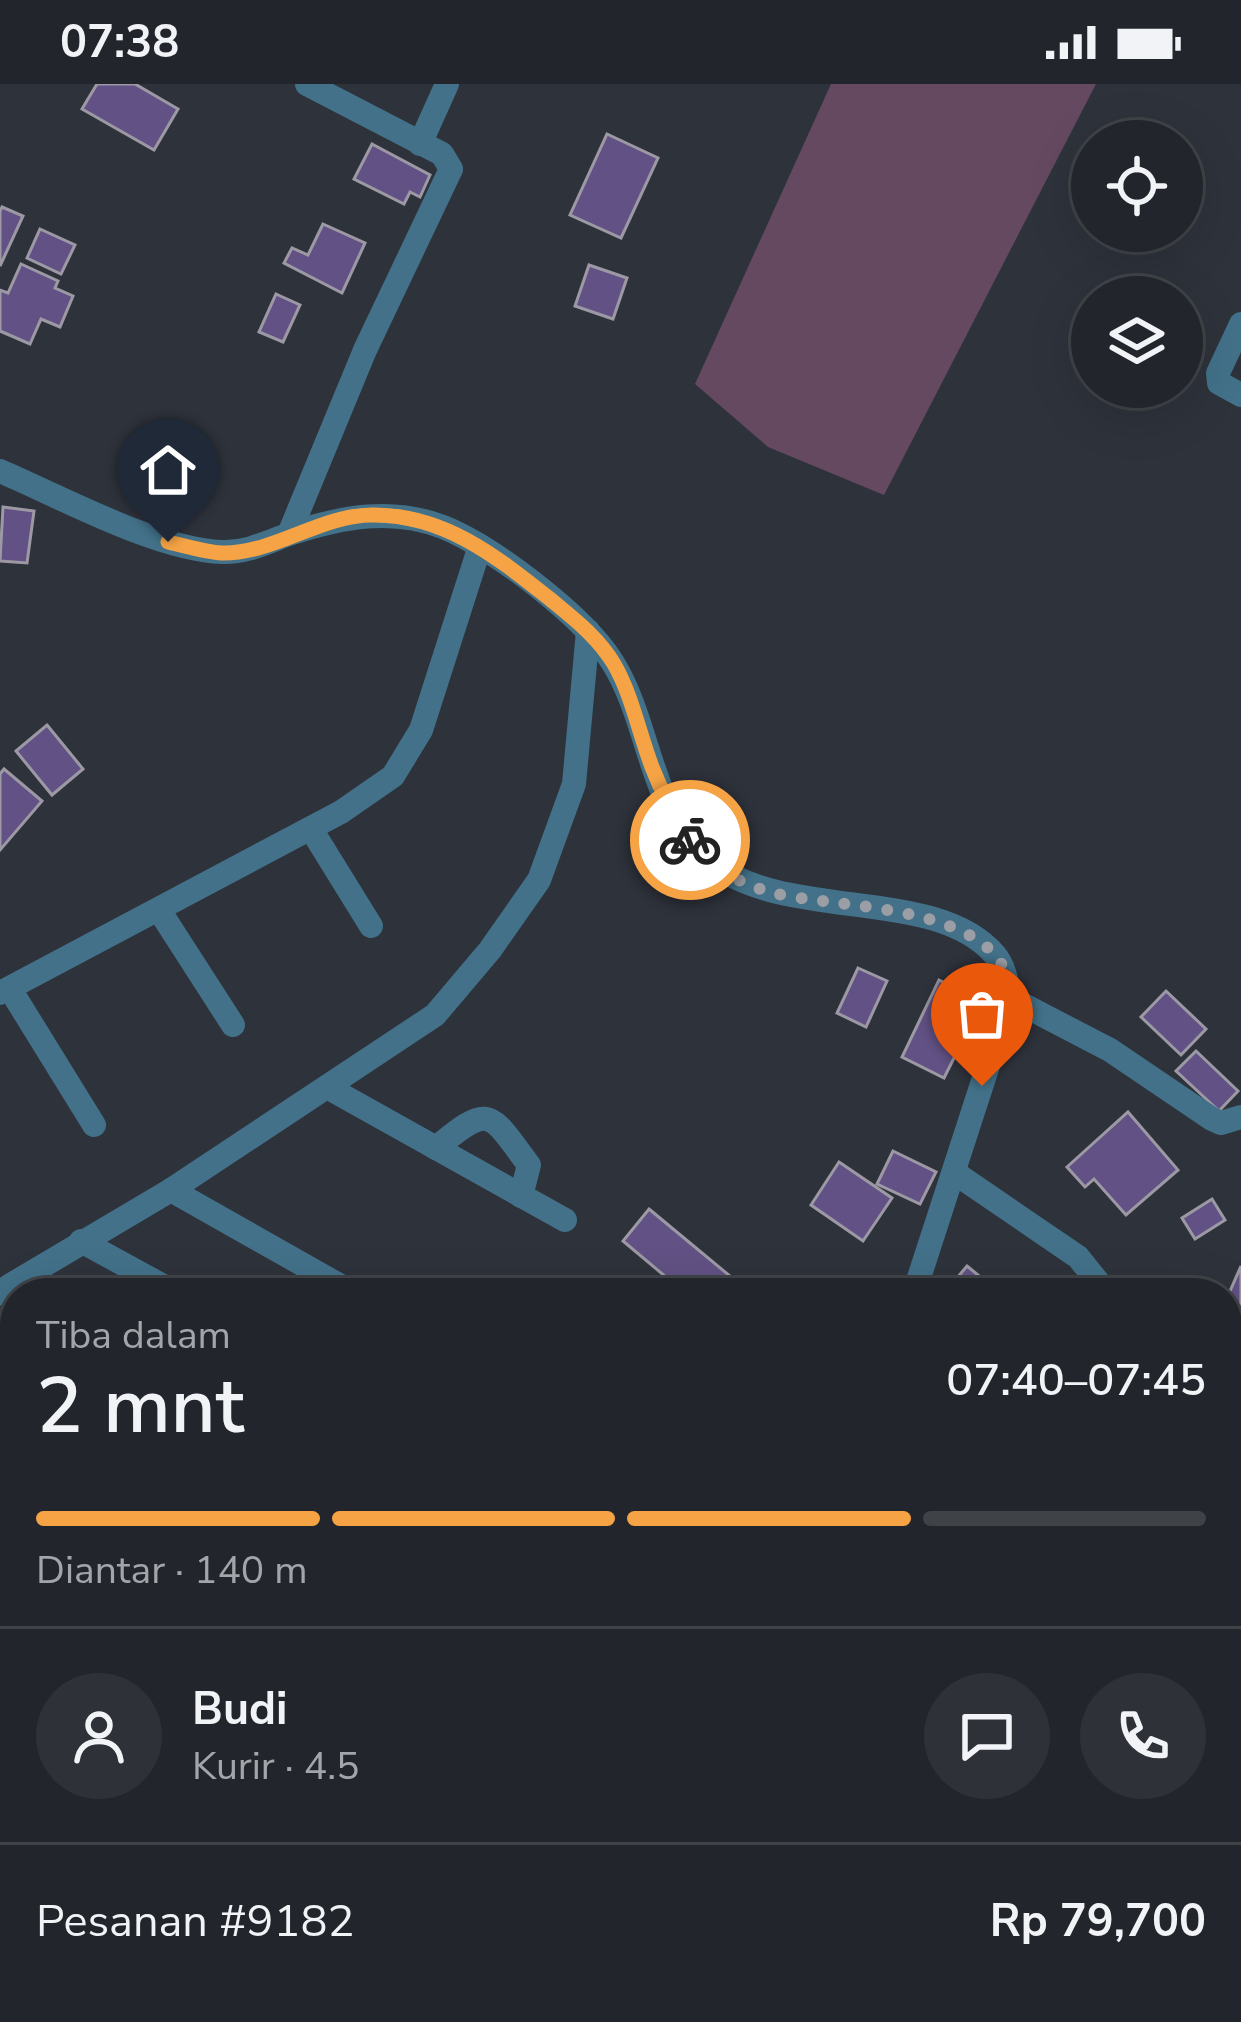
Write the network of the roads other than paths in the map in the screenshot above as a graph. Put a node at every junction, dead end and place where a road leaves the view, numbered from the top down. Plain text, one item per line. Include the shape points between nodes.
1 (307, 84) edge
2 (447, 84) edge
3 (420, 143) junction
4 (1241, 324) edge
5 (1241, 395) edge
6 (0, 471) edge
7 (289, 534) junction
8 (480, 546) junction
9 (588, 631) junction
10 (311, 829) junction
11 (159, 910) junction
12 (371, 926) dead end
13 (5, 991) edge
14 (1010, 998) junction
15 (233, 1025) dead end
16 (327, 1087) junction
17 (1241, 1117) edge
18 (94, 1125) dead end
19 (436, 1148) junction
20 (955, 1173) junction
21 (171, 1190) junction
22 (521, 1196) junction
23 (566, 1220) dead end
24 (81, 1241) junction
25 (22, 1278) edge
26 (149, 1278) edge
27 (326, 1278) edge
28 (919, 1278) edge
29 (1095, 1278) edge

1 - 3 street
2 - 3 street
3 - 7 street via 451,169 446,188 365,350
4 - 5 street via 1219,373
6 - 7 street via 168,542 222,553
7 - 8 street via 368,514 441,526
8 - 9 street
8 - 10 street via 431,709 411,748 373,793
9 - 14 street via 614,664 673,814 698,852 772,892 957,930 996,956
9 - 16 street via 574,784 539,880 435,1015
10 - 11 street
10 - 12 street
11 - 13 street
11 - 15 street
13 - 18 street
14 - 17 street via 1110,1050 1212,1119
14 - 20 street
16 - 19 street
16 - 21 street
19 - 22 street
19 - 22 street via 465,1123 488,1118 529,1165
20 - 28 street
20 - 29 street via 1078,1256
21 - 24 street
21 - 27 street
22 - 23 street
24 - 25 street
24 - 26 street

